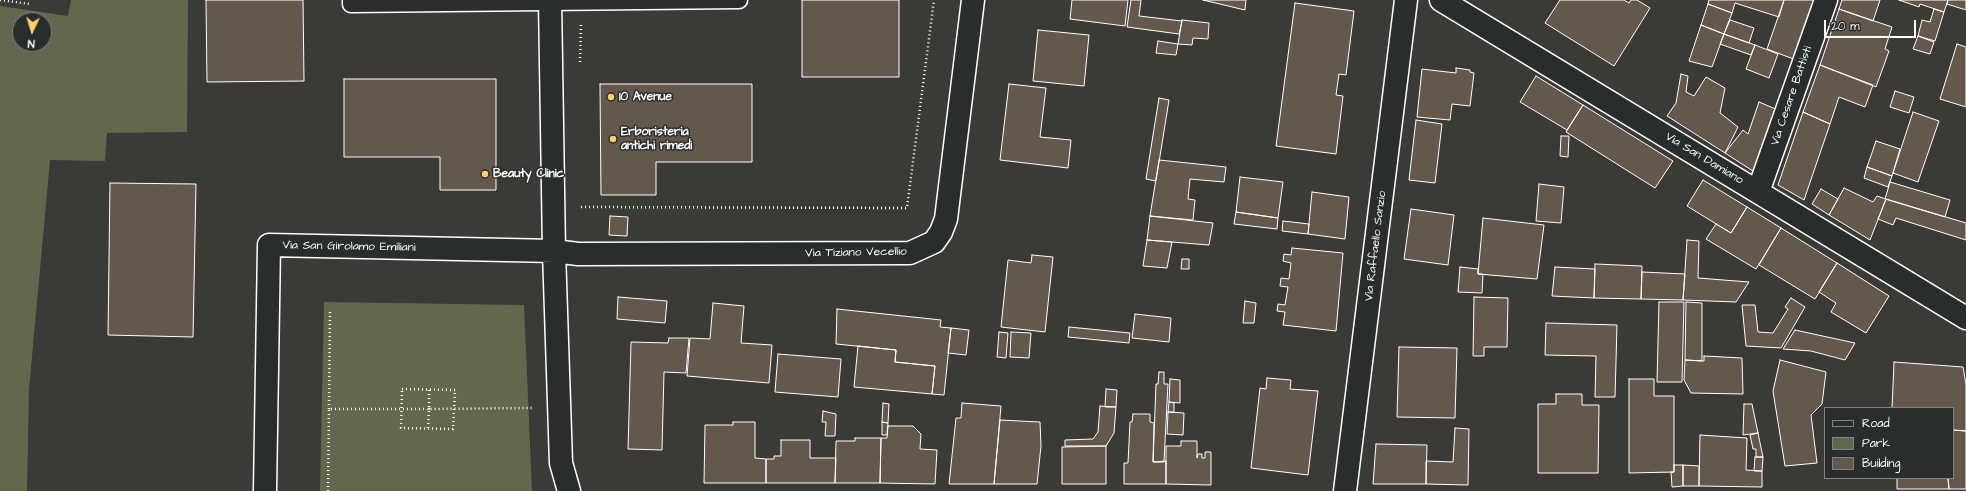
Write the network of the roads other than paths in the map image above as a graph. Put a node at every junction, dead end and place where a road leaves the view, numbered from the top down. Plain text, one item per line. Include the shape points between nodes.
1 (351, 0) edge
2 (739, 0) edge
3 (973, 0) edge
4 (1406, 0) edge
5 (1441, 0) edge
6 (1826, 0) edge
7 (550, 2) edge
8 (1758, 192) junction
9 (554, 251) junction
10 (1966, 318) edge
11 (265, 491) edge
12 (569, 491) edge
13 (1345, 491) edge

1 - 7 lane via 351,4
2 - 7 lane
3 - 9 street, Via Tiziano Vecellio via 946,219 934,242 910,253 578,254
4 - 13 street, Via Raffaello Sanzio
5 - 8 street, Via San Damiano
6 - 8 street, Via Cesare Battisti
7 - 9 street
8 - 10 street, Via San Damiano
9 - 11 street, Via San Girolamo Emiliani via 269,245
9 - 12 street via 560,463

